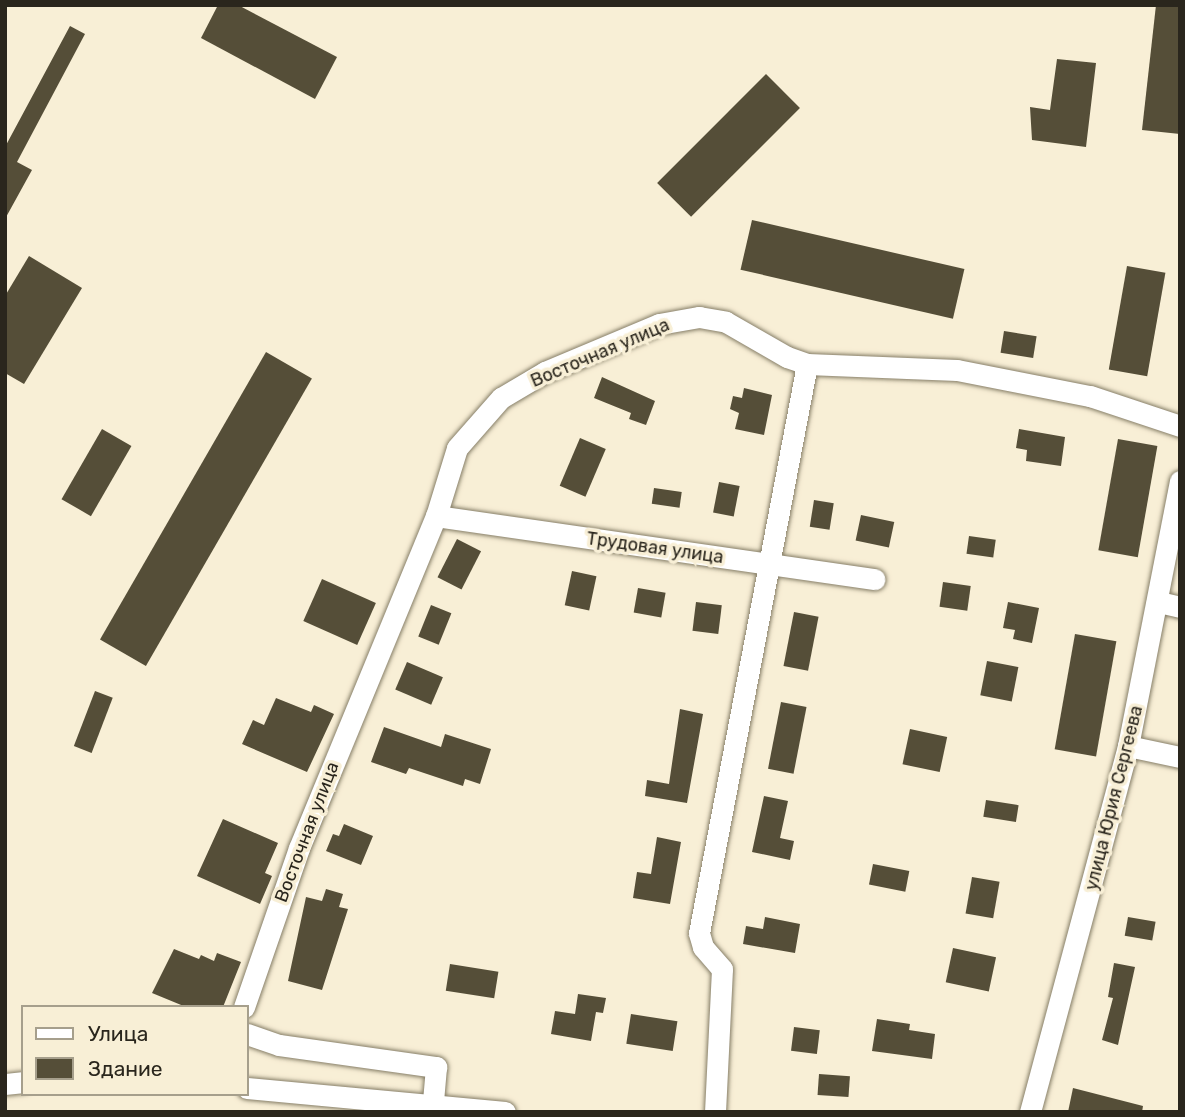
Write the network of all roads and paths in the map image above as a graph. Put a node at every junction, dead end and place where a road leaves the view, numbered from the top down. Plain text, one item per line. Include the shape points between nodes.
1 (807, 363) junction
2 (1180, 426) edge
3 (1180, 481) edge
4 (436, 516) junction
5 (768, 565) junction
6 (874, 579) dead end
7 (1169, 604) edge
8 (1128, 746) junction
9 (1180, 757) edge
10 (245, 1005) edge
11 (248, 1034) edge
12 (248, 1088) edge
13 (433, 1104) junction
14 (505, 1112) edge
15 (715, 1112) edge
16 (1030, 1112) edge

1 - 2 street, Восточная улица via 957,370 1090,396
1 - 4 street, Восточная улица via 787,358 726,322 699,317 646,329 545,372 501,398 457,448
1 - 5 street
3 - 7 street, улица Юрия Сергеева
4 - 5 street, Трудовая улица
4 - 10 street, Восточная улица via 299,848
5 - 6 street, Трудовая улица
5 - 15 street via 699,933 703,947 722,969
7 - 8 street, улица Юрия Сергеева
8 - 9 street
8 - 16 street, улица Юрия Сергеева
11 - 13 street via 279,1045 436,1067
12 - 13 street
13 - 14 street

